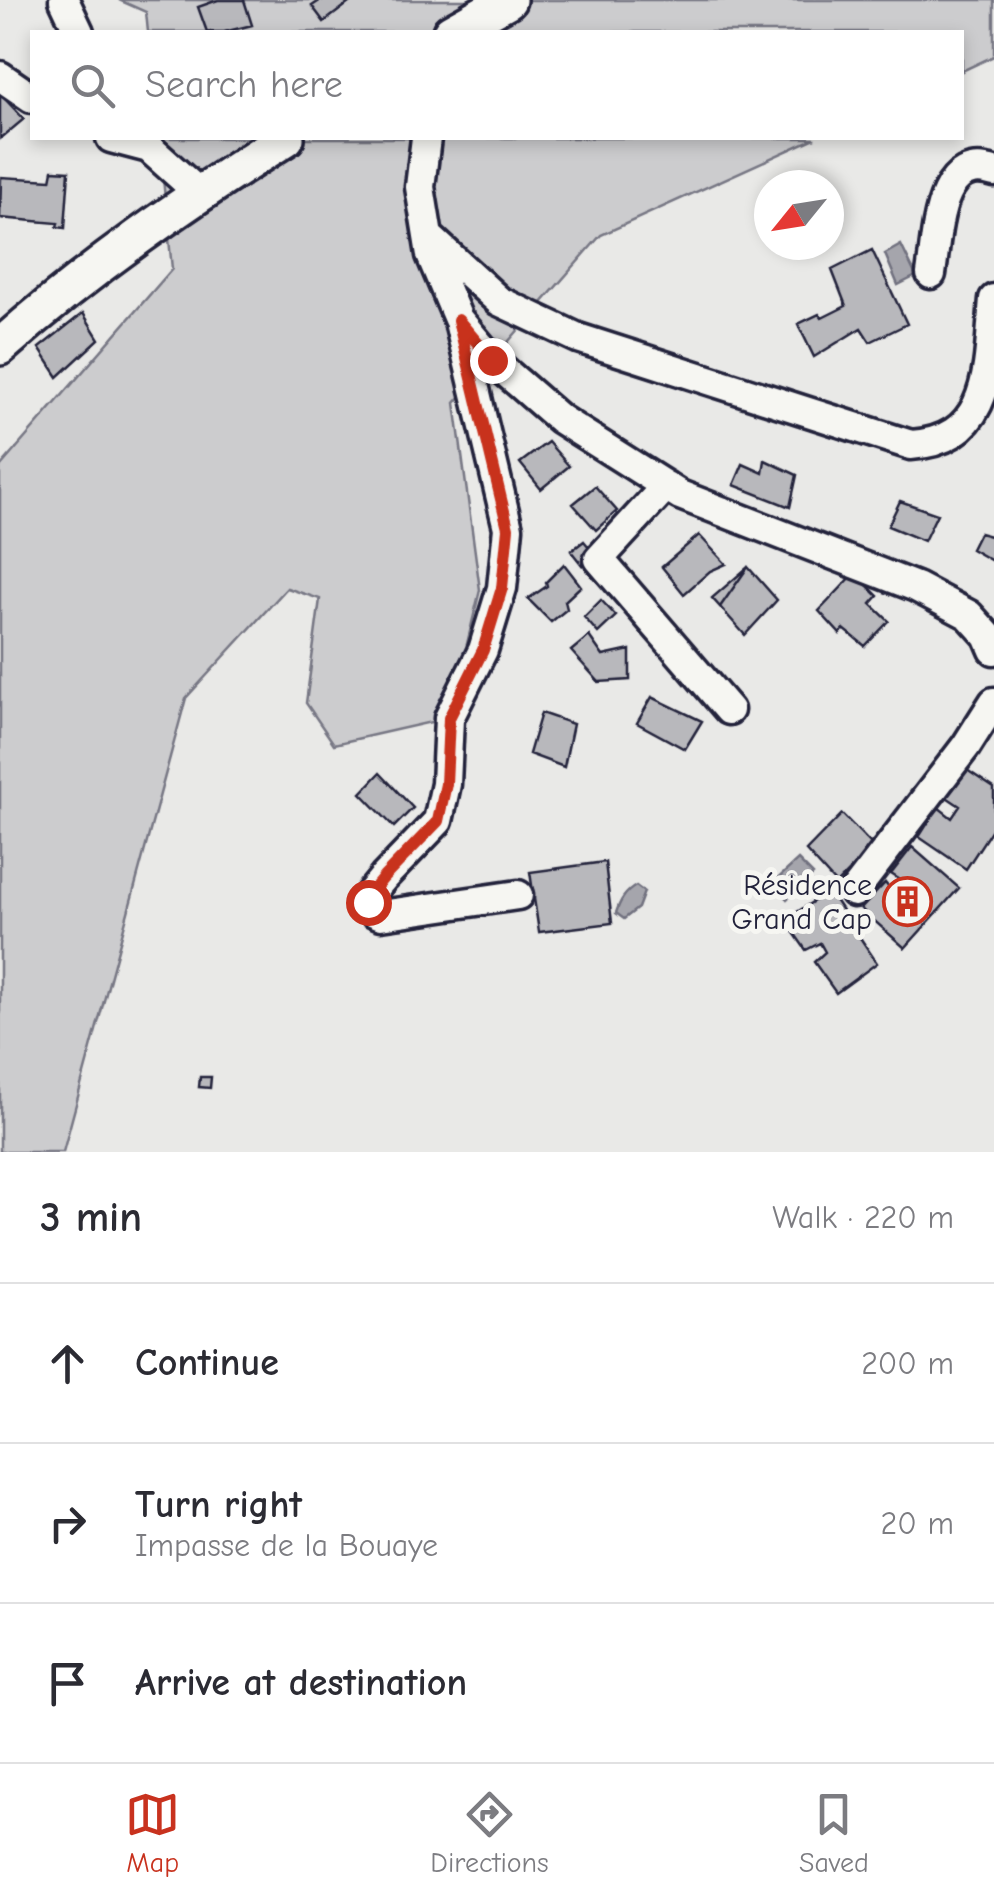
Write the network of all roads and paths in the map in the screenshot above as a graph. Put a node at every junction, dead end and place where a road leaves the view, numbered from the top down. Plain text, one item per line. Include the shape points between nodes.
1 (64, 0) edge
2 (508, 0) edge
3 (78, 30) edge
4 (455, 30) edge
5 (0, 76) edge
6 (30, 97) edge
7 (283, 140) edge
8 (426, 140) edge
9 (146, 143) edge
10 (994, 172) edge
11 (198, 193) junction
12 (427, 235) junction
13 (931, 274) dead end
14 (994, 299) edge
15 (458, 320) junction
16 (0, 347) edge
17 (666, 486) junction
18 (965, 613) junction
19 (994, 627) edge
20 (994, 650) edge
21 (994, 702) edge
22 (729, 710) dead end
23 (854, 892) dead end
24 (518, 895) dead end

1 - 3 street
2 - 4 main road
5 - 6 street
7 - 11 main road
8 - 12 street via 420,187
9 - 11 street
10 - 13 street via 967,172 943,195
11 - 16 main road
12 - 14 street via 499,300 578,338 911,445 935,444 977,411
12 - 15 street
15 - 17 street via 560,420
15 - 24 street via 508,528 502,588 483,650 449,718 438,821 368,902 381,915
17 - 18 street
17 - 22 street via 598,560
18 - 19 street
18 - 20 street
21 - 23 street

